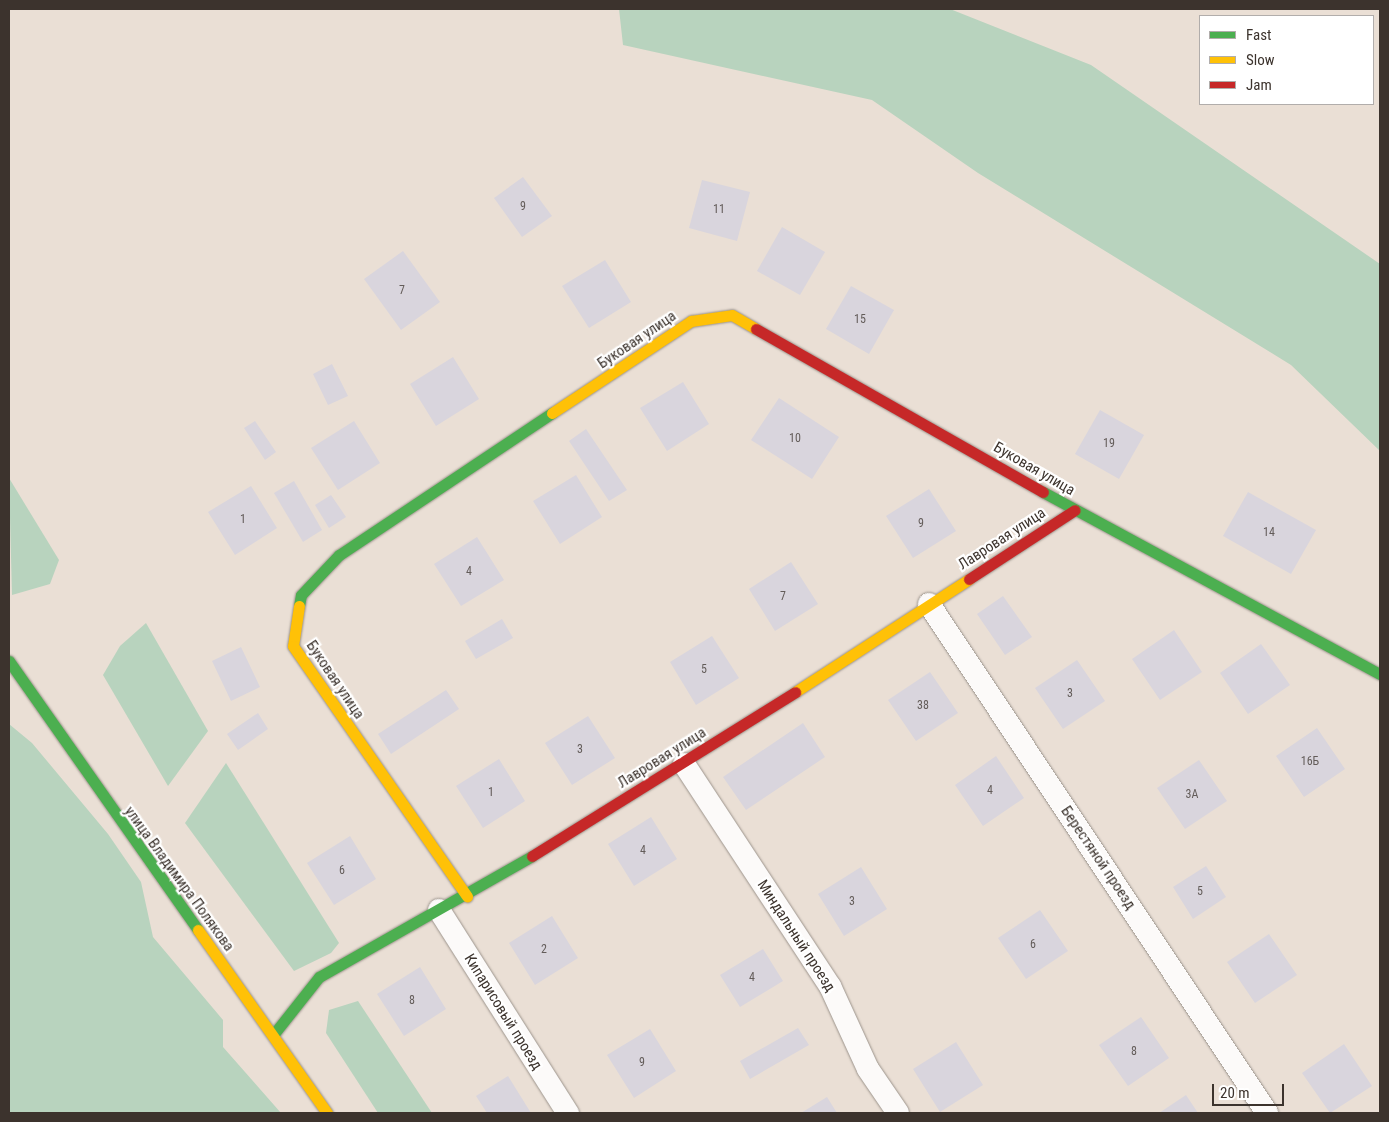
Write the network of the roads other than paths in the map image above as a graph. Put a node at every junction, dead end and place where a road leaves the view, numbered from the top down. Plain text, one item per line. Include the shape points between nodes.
1 (1075, 510) junction
2 (929, 604) junction
3 (9, 661) edge
4 (1380, 674) edge
5 (684, 764) junction
6 (467, 896) junction
7 (439, 910) junction
8 (273, 1035) junction
9 (327, 1113) edge
10 (568, 1113) edge
11 (898, 1113) edge
12 (1267, 1113) edge

1 - 2 street, Лавровая улица
1 - 4 street, Буковая улица
1 - 6 street, Буковая улица via 732,315 691,322 339,554 301,595 293,646
2 - 5 street, Лавровая улица
2 - 12 street, Берестяной проезд
3 - 8 street, улица Владимира Полякова
5 - 6 street, Лавровая улица
5 - 11 street, Миндальный проезд via 830,986 868,1069
6 - 7 street, Лавровая улица
7 - 8 street, Лавровая улица via 319,977
7 - 10 street, Кипарисовый проезд
8 - 9 street, улица Владимира Полякова

